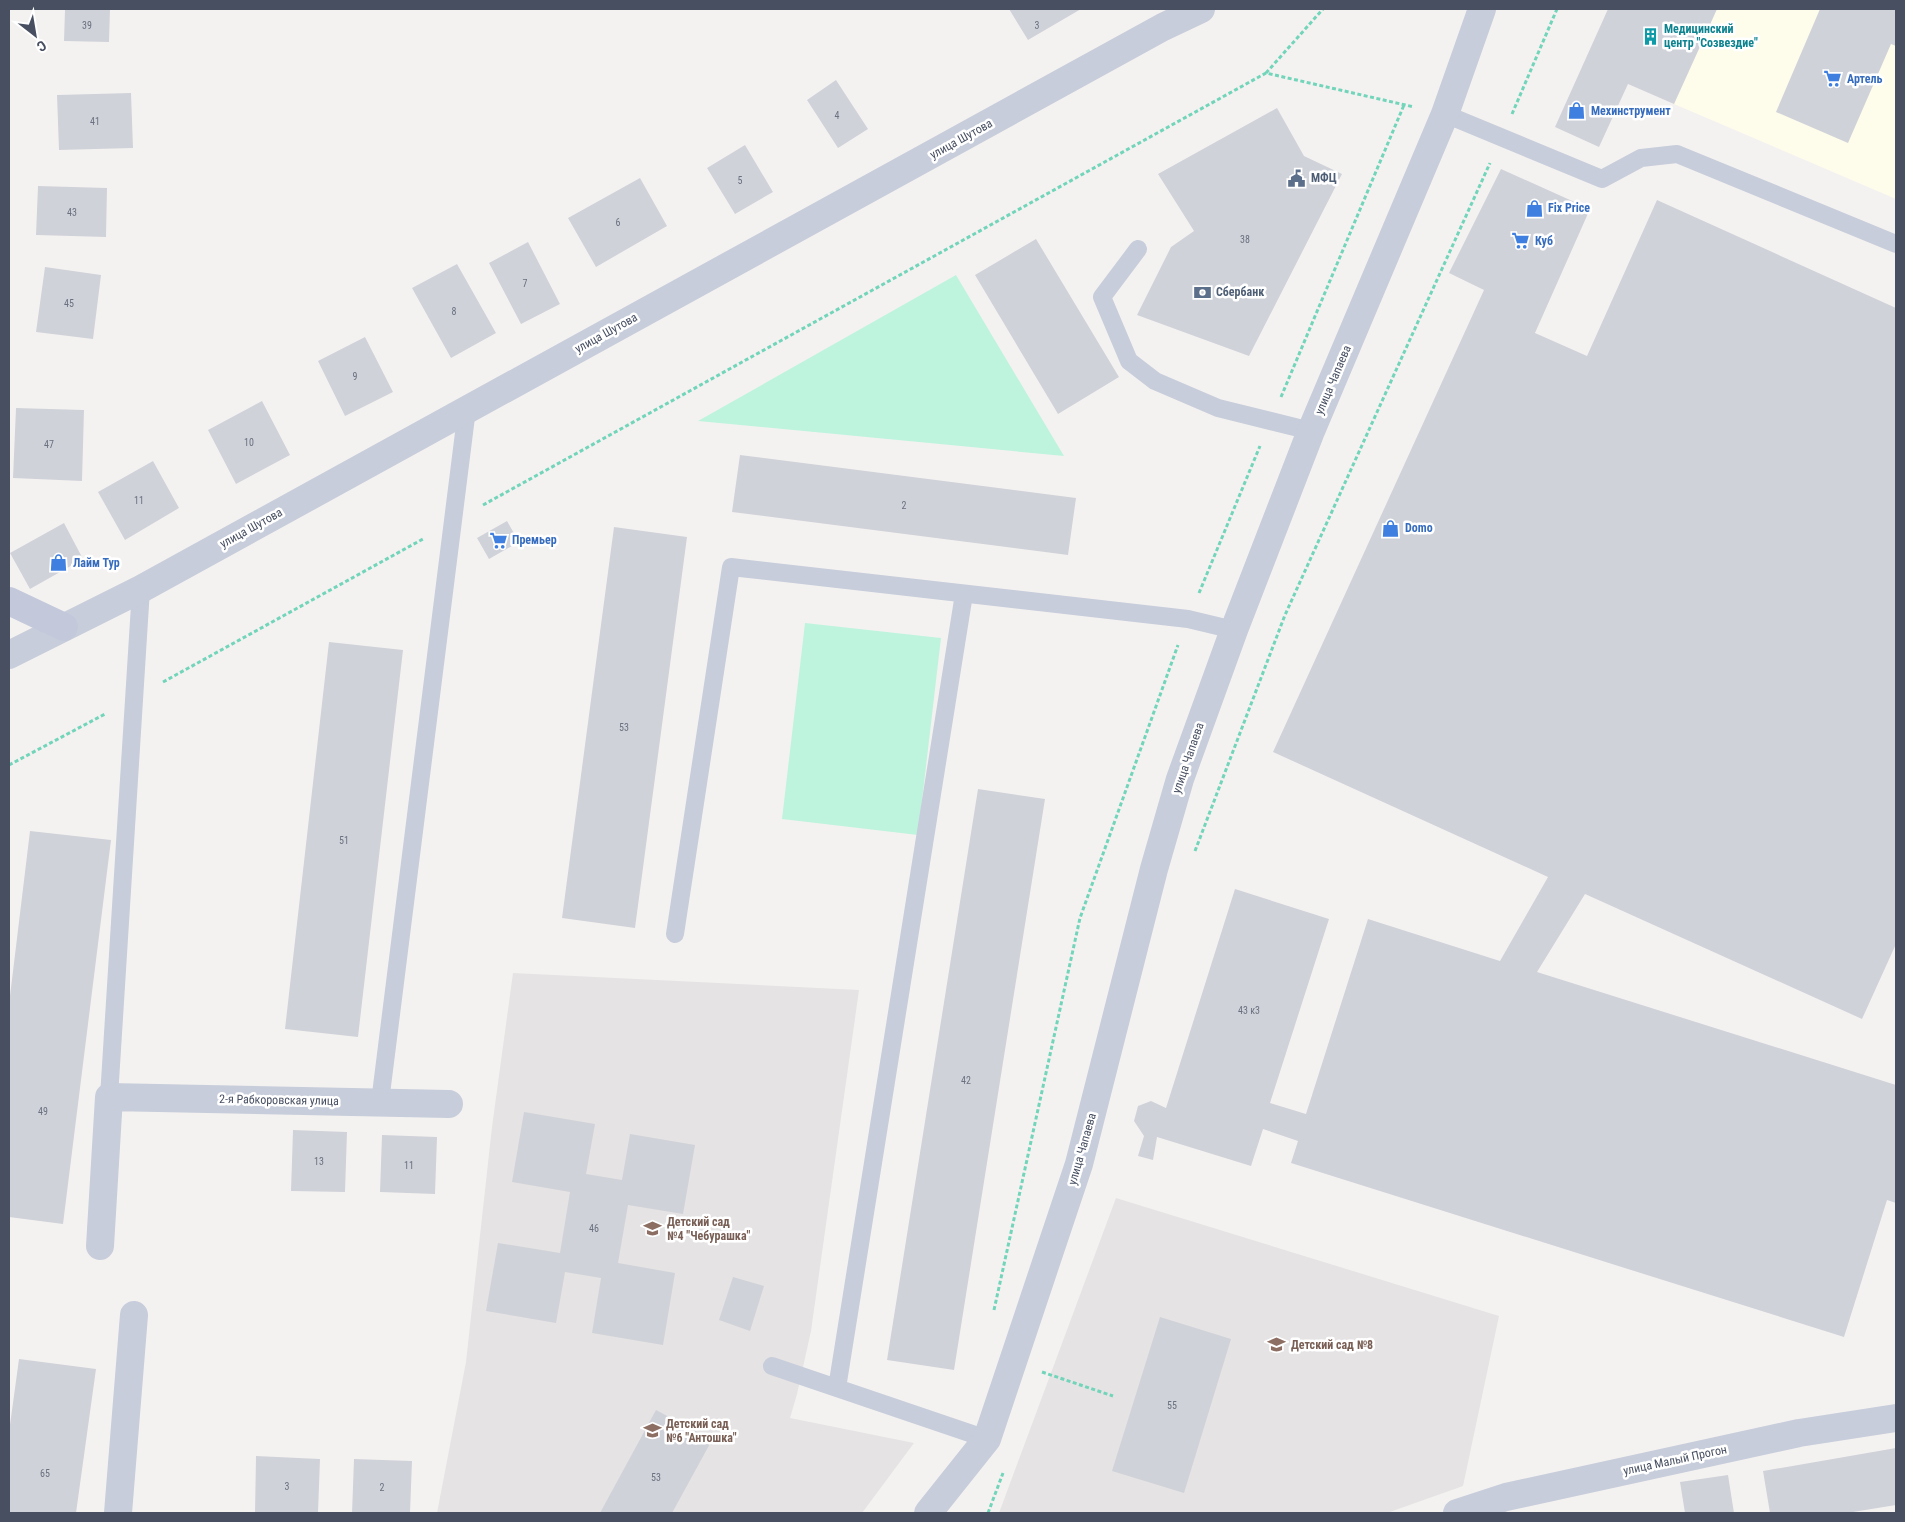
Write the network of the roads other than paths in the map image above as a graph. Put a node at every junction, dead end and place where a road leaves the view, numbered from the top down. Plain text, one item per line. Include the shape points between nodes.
1 (1201, 9) edge
2 (1482, 9) edge
3 (1445, 114) junction
4 (1896, 244) edge
5 (1138, 249) dead end
6 (467, 409) junction
7 (1312, 431) junction
8 (141, 589) junction
9 (964, 594) junction
10 (9, 601) edge
11 (64, 627) junction
12 (1234, 630) junction
13 (9, 655) edge
14 (675, 934) dead end
15 (109, 1097) junction
16 (380, 1102) junction
17 (449, 1104) dead end
18 (100, 1246) dead end
19 (134, 1315) dead end
20 (772, 1366) dead end
21 (837, 1388) junction
22 (1896, 1418) edge
23 (987, 1439) junction
24 (118, 1513) edge
25 (928, 1513) edge
26 (1457, 1513) edge

1 - 6 street, улица Шутова
2 - 3 street, улица Чапаева
3 - 4 lane via 1602,179 1640,158 1677,154
3 - 7 street, улица Чапаева
5 - 7 lane via 1102,297 1129,361 1155,381 1218,408
6 - 8 street, улица Шутова
6 - 16 lane
7 - 12 street, улица Чапаева
8 - 11 street, улица Шутова
8 - 15 lane
9 - 12 lane via 1188,620
9 - 14 lane via 731,567
9 - 21 lane
10 - 11 street
11 - 13 street, улица Шутова
12 - 23 street, улица Чапаева via 1180,779 1079,1164
15 - 16 street, 2-я Рабкоровская улица
15 - 18 street
16 - 17 street, 2-я Рабкоровская улица
19 - 24 street
20 - 21 lane
21 - 23 lane
22 - 26 street, улица Малый Прогон via 1799,1433 1506,1497
23 - 25 street, улица Чапаева

